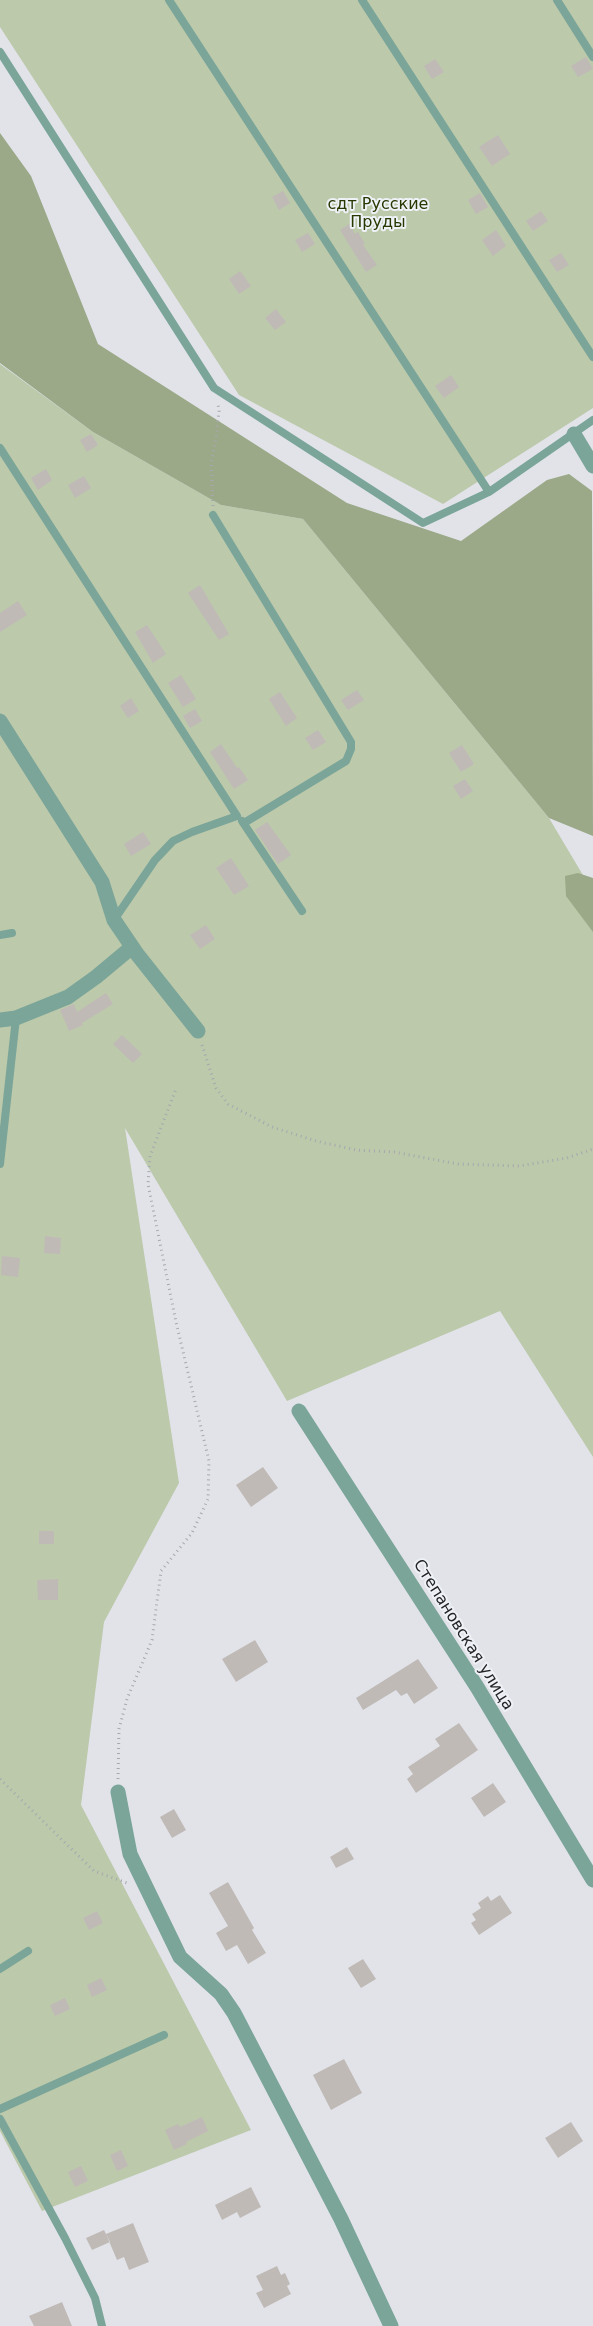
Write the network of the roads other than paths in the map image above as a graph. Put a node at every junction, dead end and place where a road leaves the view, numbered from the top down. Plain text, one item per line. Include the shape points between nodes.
1 (169, 0) edge
2 (362, 0) edge
3 (557, 0) edge
4 (0, 52) edge
5 (593, 57) edge
6 (593, 357) edge
7 (593, 420) edge
8 (574, 434) junction
9 (0, 448) edge
10 (593, 466) edge
11 (490, 492) junction
12 (213, 515) road end
13 (0, 721) edge
14 (237, 816) junction
15 (244, 823) junction
16 (302, 911) dead end
17 (114, 920) junction
18 (12, 933) dead end
19 (0, 935) edge
20 (132, 947) junction
21 (16, 1018) junction
22 (0, 1020) edge
23 (198, 1032) road end
24 (0, 1164) edge
25 (299, 1411) dead end
26 (118, 1792) road end
27 (593, 1880) edge
28 (28, 1952) dead end
29 (0, 1969) edge
30 (164, 2035) dead end
31 (0, 2109) edge
32 (0, 2119) edge
33 (102, 2326) edge
34 (391, 2326) edge

1 - 11 lane
2 - 6 lane
3 - 5 lane
4 - 11 lane via 214,388 423,523
7 - 8 lane
8 - 10 street
8 - 11 lane
9 - 14 lane
12 - 15 lane via 351,742 346,761
13 - 17 street via 102,882
14 - 15 lane
14 - 17 lane via 173,841
15 - 16 lane
17 - 20 street
18 - 19 lane
20 - 21 street via 68,996
20 - 23 street
21 - 22 street
21 - 24 lane
25 - 27 street, Степановская улица via 477,1687
26 - 34 street via 130,1854 180,1957 221,1994 234,2012 341,2220
28 - 29 lane
30 - 31 lane
32 - 33 lane via 70,2247 95,2298

